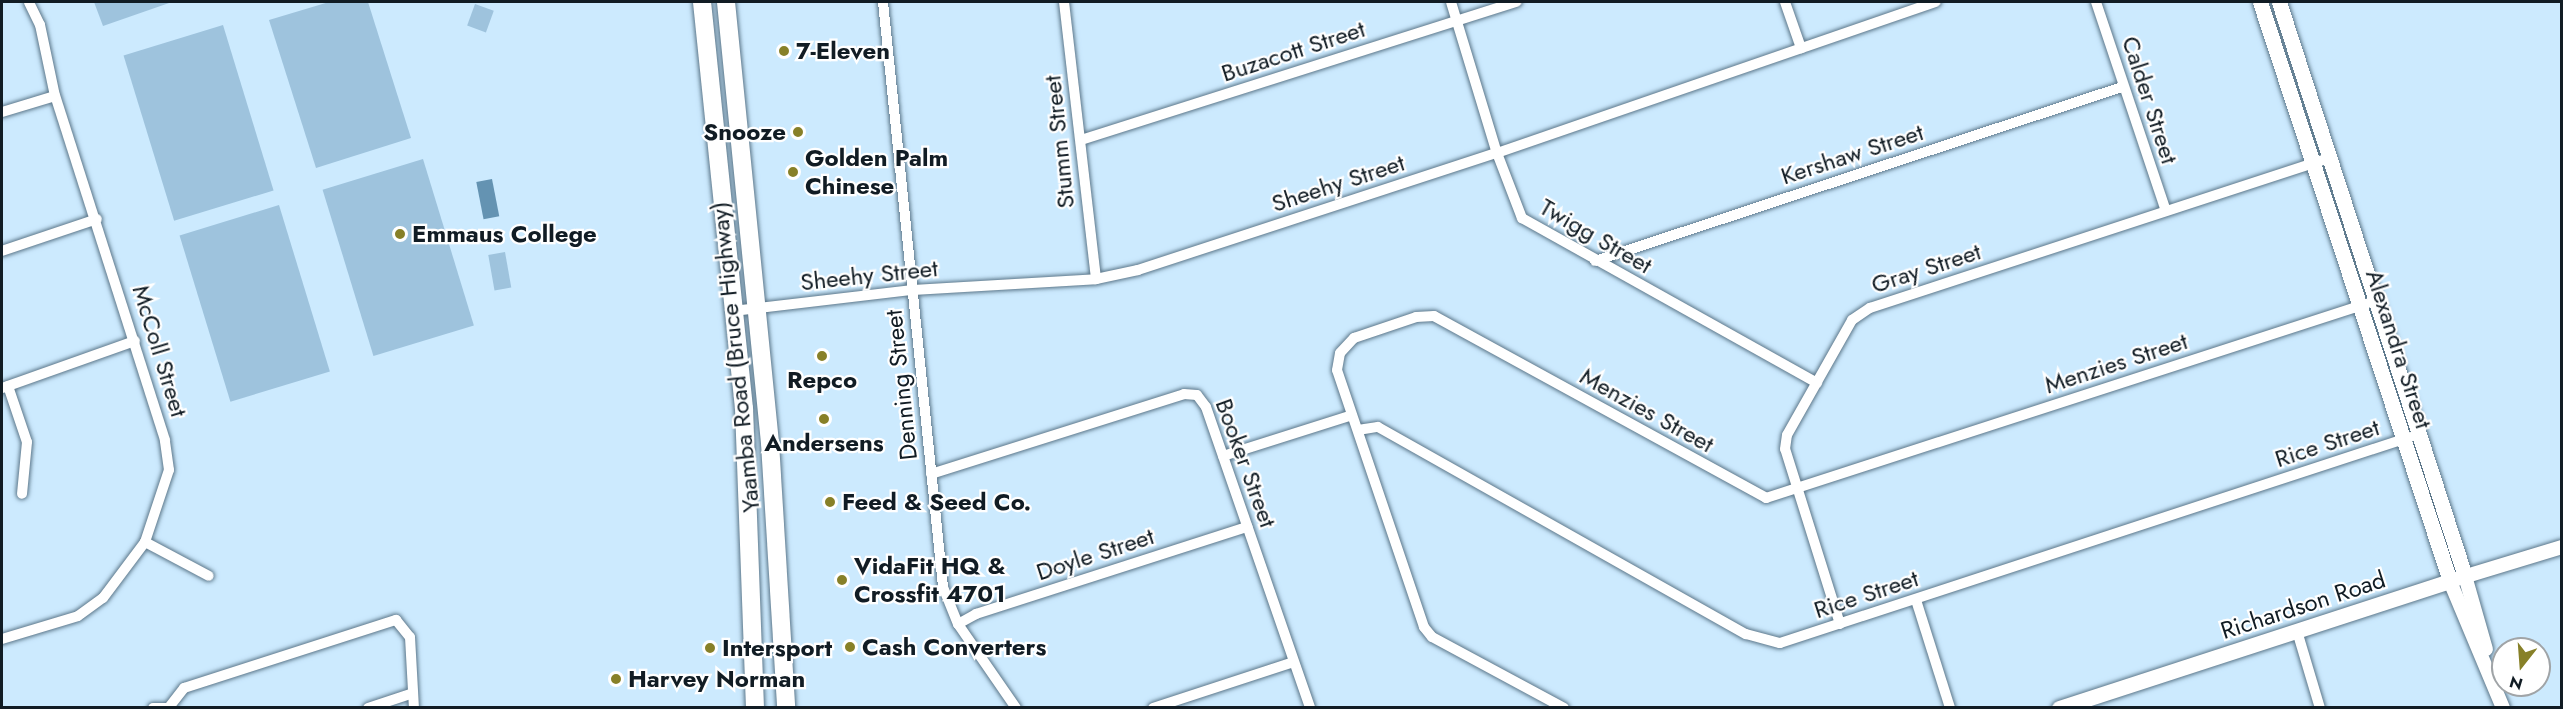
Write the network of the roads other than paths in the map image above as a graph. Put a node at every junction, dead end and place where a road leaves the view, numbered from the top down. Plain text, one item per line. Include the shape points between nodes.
1 (28, 2) edge
2 (702, 2) edge
3 (726, 2) edge
4 (883, 2) edge
5 (1064, 2) edge
6 (1450, 2) edge
7 (1517, 2) edge
8 (1785, 2) edge
9 (1936, 2) edge
10 (2096, 2) edge
11 (2260, 2) edge
12 (2279, 2) edge
13 (1457, 21) junction
14 (1801, 48) junction
15 (2122, 87) junction
16 (55, 96) junction
17 (2, 112) edge
18 (1081, 140) junction
19 (1497, 153) junction
20 (2321, 160) junction
21 (2166, 211) junction
22 (97, 219) junction
23 (2, 251) edge
24 (1595, 261) junction
25 (1096, 279) junction
26 (913, 290) junction
27 (2368, 304) junction
28 (758, 308) junction
29 (733, 312) junction
30 (135, 341) junction
31 (1817, 382) junction
32 (5, 387) edge
33 (1352, 416) junction
34 (1358, 429) junction
35 (2412, 437) junction
36 (1223, 456) junction
37 (931, 474) junction
38 (1797, 489) junction
39 (22, 494) dead end
40 (1247, 527) junction
41 (145, 542) junction
42 (2562, 547) edge
43 (209, 576) dead end
44 (2457, 579) junction
45 (1916, 600) junction
46 (958, 624) junction
47 (1840, 624) junction
48 (2297, 631) junction
49 (2, 639) edge
50 (1294, 662) junction
51 (413, 693) junction
52 (170, 707) edge
53 (153, 708) edge
54 (368, 708) edge
55 (414, 708) edge
56 (755, 708) edge
57 (786, 708) edge
58 (1016, 708) edge
59 (1153, 708) edge
60 (1310, 708) edge
61 (1564, 708) edge
62 (1950, 708) edge
63 (2060, 708) edge
64 (2320, 708) edge
65 (2503, 708) edge

1 - 16 street, McColl Street via 44,39
2 - 29 highway, Yaamba Road (Bruce Highway)
3 - 28 highway, Yaamba Road (Bruce Highway)
4 - 26 street, Denning Street
5 - 18 street, Stumm Street
6 - 13 street, Twigg Street
7 - 13 street, Buzacott Street
8 - 14 street
9 - 14 street, Sheehy Street
10 - 15 street, Calder Street
11 - 20 main road, Alexandra Street
12 - 20 main road, Alexandra Street
13 - 18 street, Buzacott Street
13 - 19 street, Twigg Street
14 - 19 street, Sheehy Street
15 - 21 street, Calder Street
15 - 24 street, Kershaw Street
16 - 17 street
16 - 22 street, McColl Street
18 - 25 street, Stumm Street
19 - 24 street, Twigg Street via 1522,218
19 - 25 street, Sheehy Street via 1138,270
20 - 21 street, Gray Street
20 - 27 main road, Alexandra Street
21 - 31 street, Gray Street via 1870,308 1852,320
22 - 23 street
22 - 30 street, McColl Street
24 - 31 street, Twigg Street
25 - 26 street, Sheehy Street
26 - 28 street, Sheehy Street
26 - 37 street, Denning Street
27 - 35 main road, Alexandra Street
27 - 38 street, Menzies Street
28 - 29 street, Sheehy Street
28 - 57 highway, Yaamba Road (Bruce Highway)
29 - 56 highway, Yaamba Road (Bruce Highway) via 744,408
30 - 32 street
30 - 41 street, McColl Street via 165,440 169,470
31 - 38 street, Gray Street via 1785,444
32 - 39 street via 27,442
33 - 34 street, Menzies Street
33 - 36 street
33 - 38 street, Menzies Street via 1337,370 1337,361 1346,345 1354,338 1416,317 1434,316 1756,495 1775,497
34 - 47 street, Rice Street via 1377,427 1756,639 1780,643
34 - 61 street, Menzies Street via 1424,627 1432,637
35 - 44 main road, Alexandra Street
35 - 45 street, Rice Street
36 - 37 street, Booker Street via 1202,399 1184,394
36 - 40 street, Booker Street
37 - 46 street, Denning Street via 943,587
38 - 47 street, Gray Street
40 - 46 street, Doyle Street via 976,614
40 - 50 street, Booker Street
41 - 43 street
41 - 49 street, McColl Street via 103,598 78,616
42 - 44 street, Richardson Road
44 - 48 main road, Richardson Road
44 - 65 street, Alexandra Street
45 - 47 street, Rice Street
45 - 62 street
46 - 58 street, Denning Street
48 - 63 main road, Richardson Road
48 - 64 street
50 - 59 street
50 - 60 street, Booker Street
51 - 52 street via 410,637 396,620 184,688
51 - 54 street
51 - 55 street
52 - 53 street

